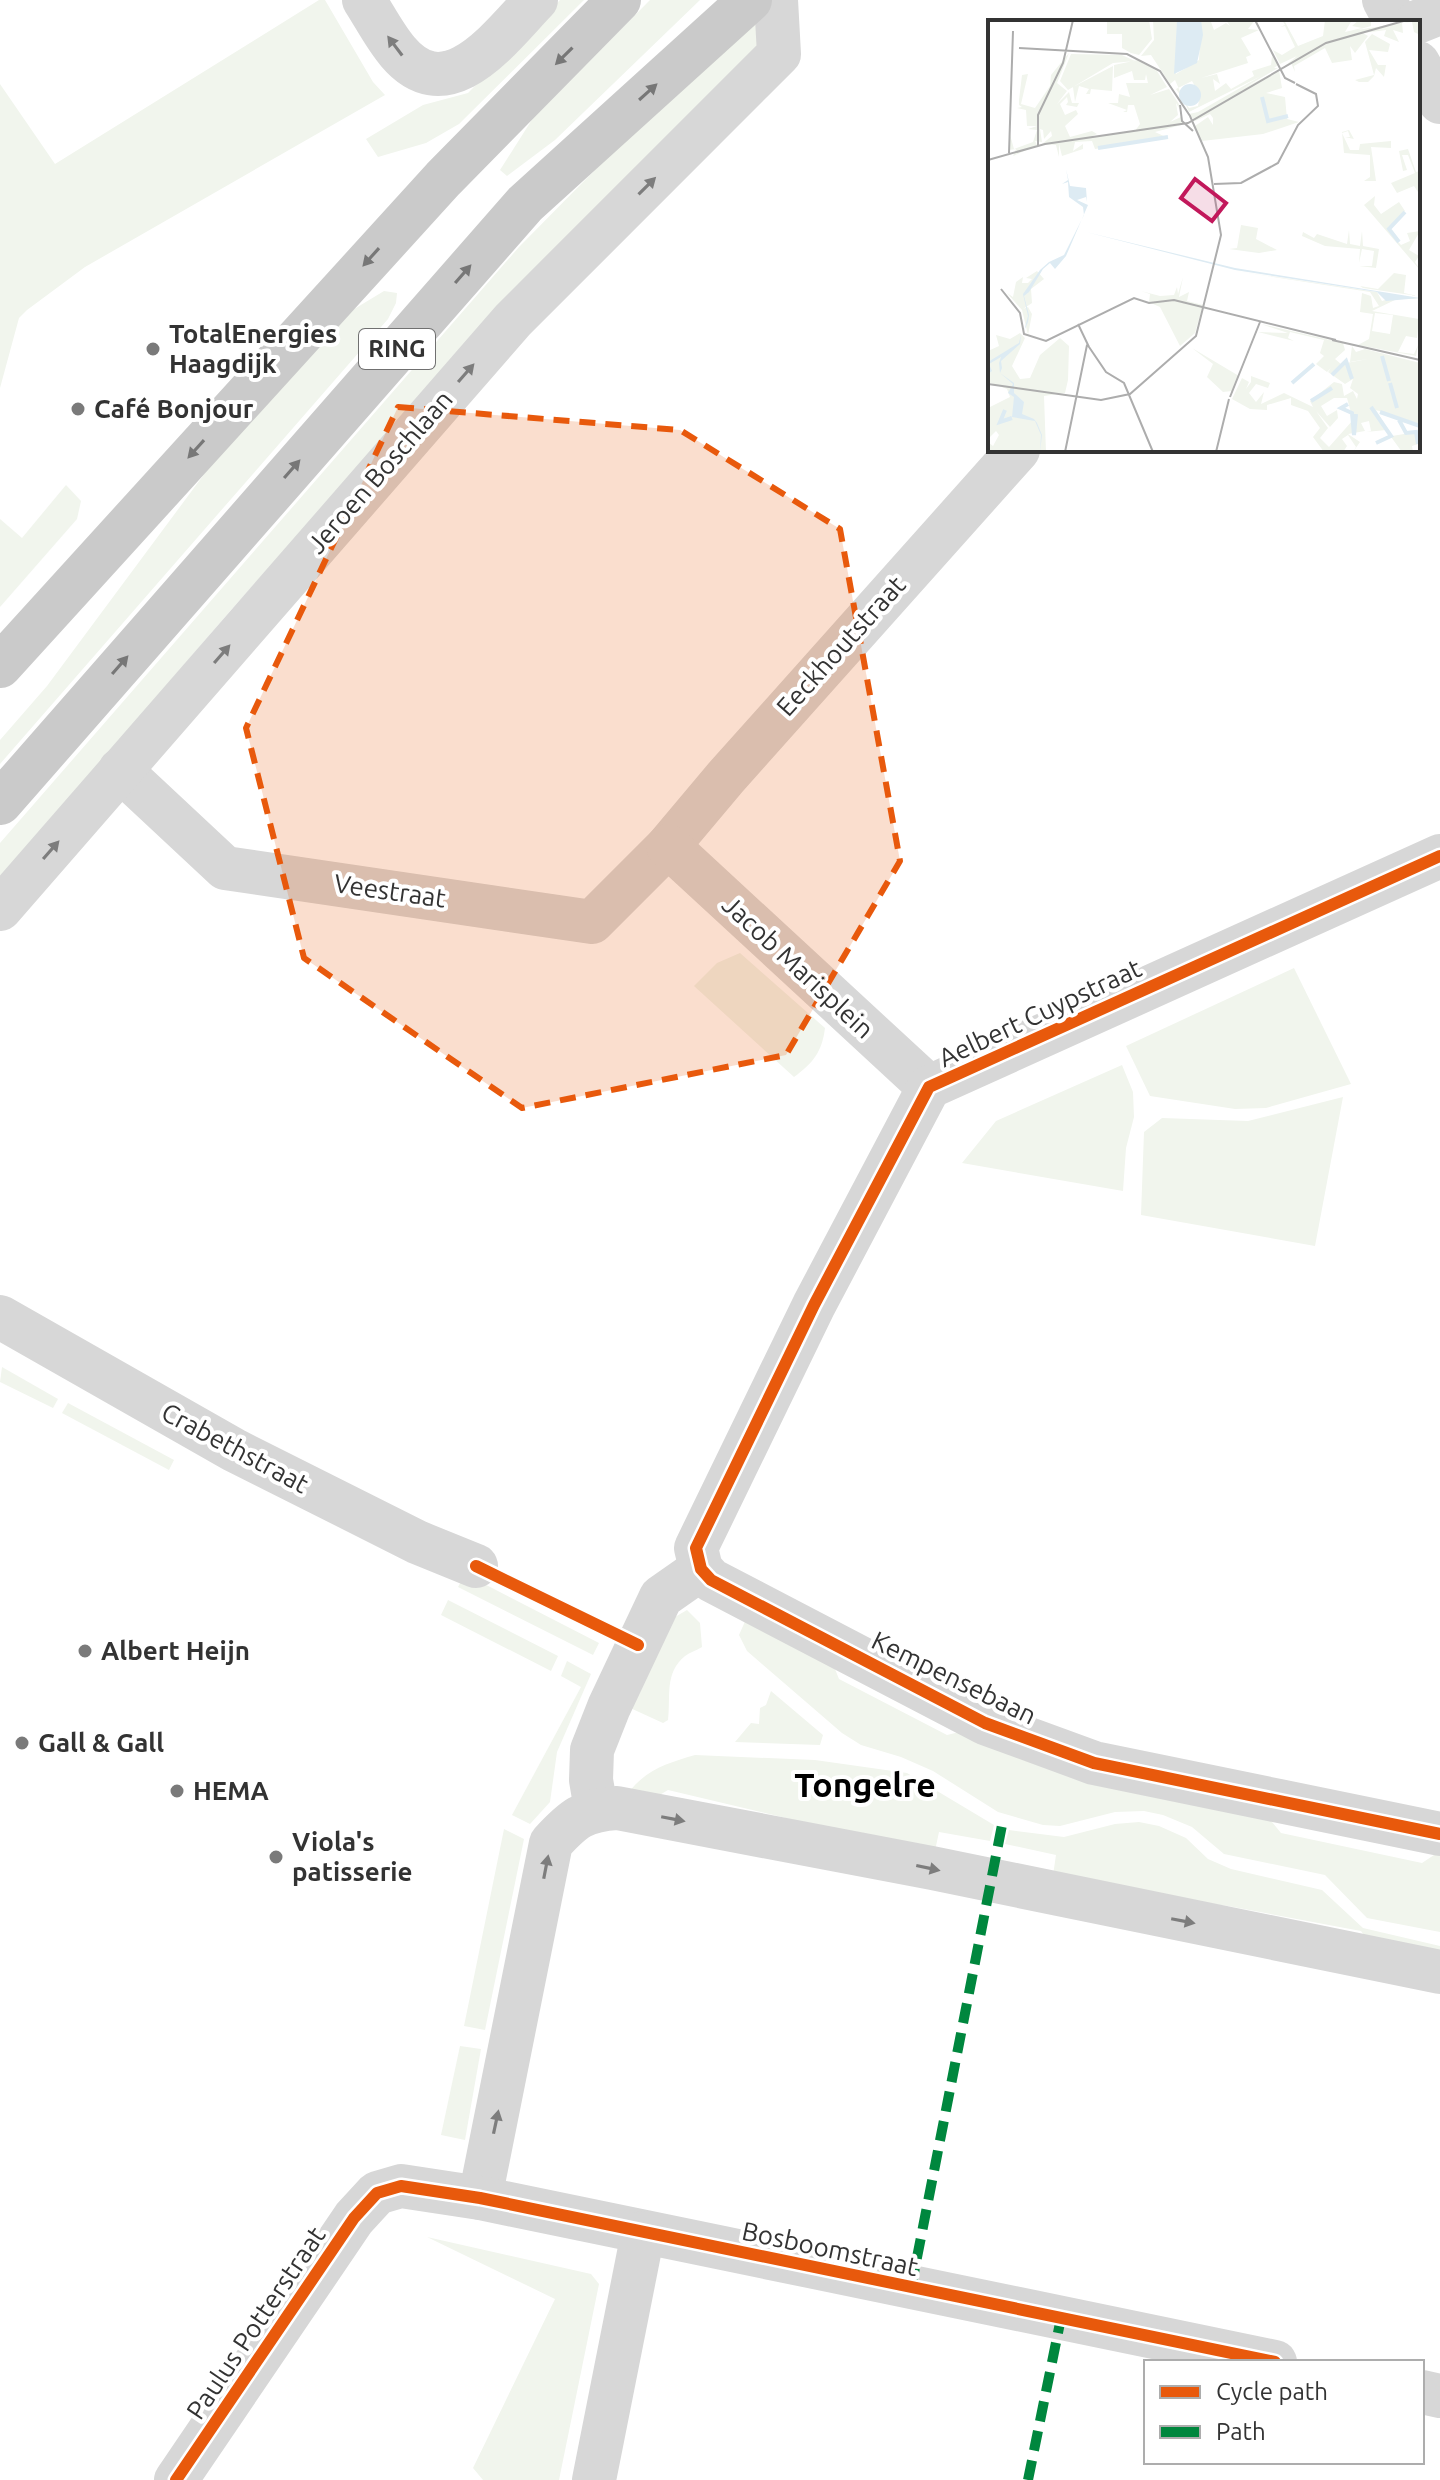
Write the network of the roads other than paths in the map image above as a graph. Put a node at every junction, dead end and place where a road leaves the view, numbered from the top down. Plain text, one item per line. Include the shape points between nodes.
1 (364, 0) edge
2 (536, 0) edge
3 (619, 0) edge
4 (750, 0) edge
5 (776, 0) edge
6 (1384, 0) edge
7 (1440, 13) edge
8 (1395, 20) edge
9 (1420, 21) edge
10 (1420, 67) edge
11 (1440, 102) edge
12 (1016, 452) edge
13 (0, 666) edge
14 (120, 770) junction
15 (0, 803) edge
16 (668, 846) junction
17 (1433, 860) edge
18 (0, 909) edge
19 (929, 1087) junction
20 (0, 1317) edge
21 (476, 1566) dead end
22 (701, 1569) junction
23 (596, 1809) junction
24 (1440, 1834) edge
25 (1440, 1972) edge
26 (377, 2193) joint
27 (480, 2198) junction
28 (643, 2233) junction
29 (1265, 2360) edge
30 (176, 2480) edge
31 (594, 2480) edge

2 -> 1 street via 463,70 440,75 414,68 397,52
3 -> 13 main road via 443,179
15 -> 4 main road, RING via 525,204
14 -> 5 street, Jeroen Boschlaan via 513,320 779,54
6 - 8 street
7 - 9 street
10 - 11 street
12 - 16 street, Eeckhoutstraat
14 - 16 street, Veestraat via 225,868 592,922
18 -> 14 street, Jeroen Boschlaan
16 - 19 street, Jacob Marisplein
17 - 19 street, Aelbert Cuypstraat
19 - 22 street, Aelbert Cuypstraat via 814,1305 696,1548
20 - 21 street, Crabethstraat via 234,1450
22 - 23 street via 661,1597 609,1707 592,1750
22 - 24 street, Kempensebaan via 711,1580 985,1723 1094,1763
23 -> 25 street via 617,1808 932,1868
27 -> 23 street via 551,1843 573,1819
26 - 27 street, Bosboomstraat via 401,2186
26 - 30 street, Paulus Potterstraat via 354,2218
27 - 28 street, Bosboomstraat
28 - 29 street, Bosboomstraat
28 - 31 street

